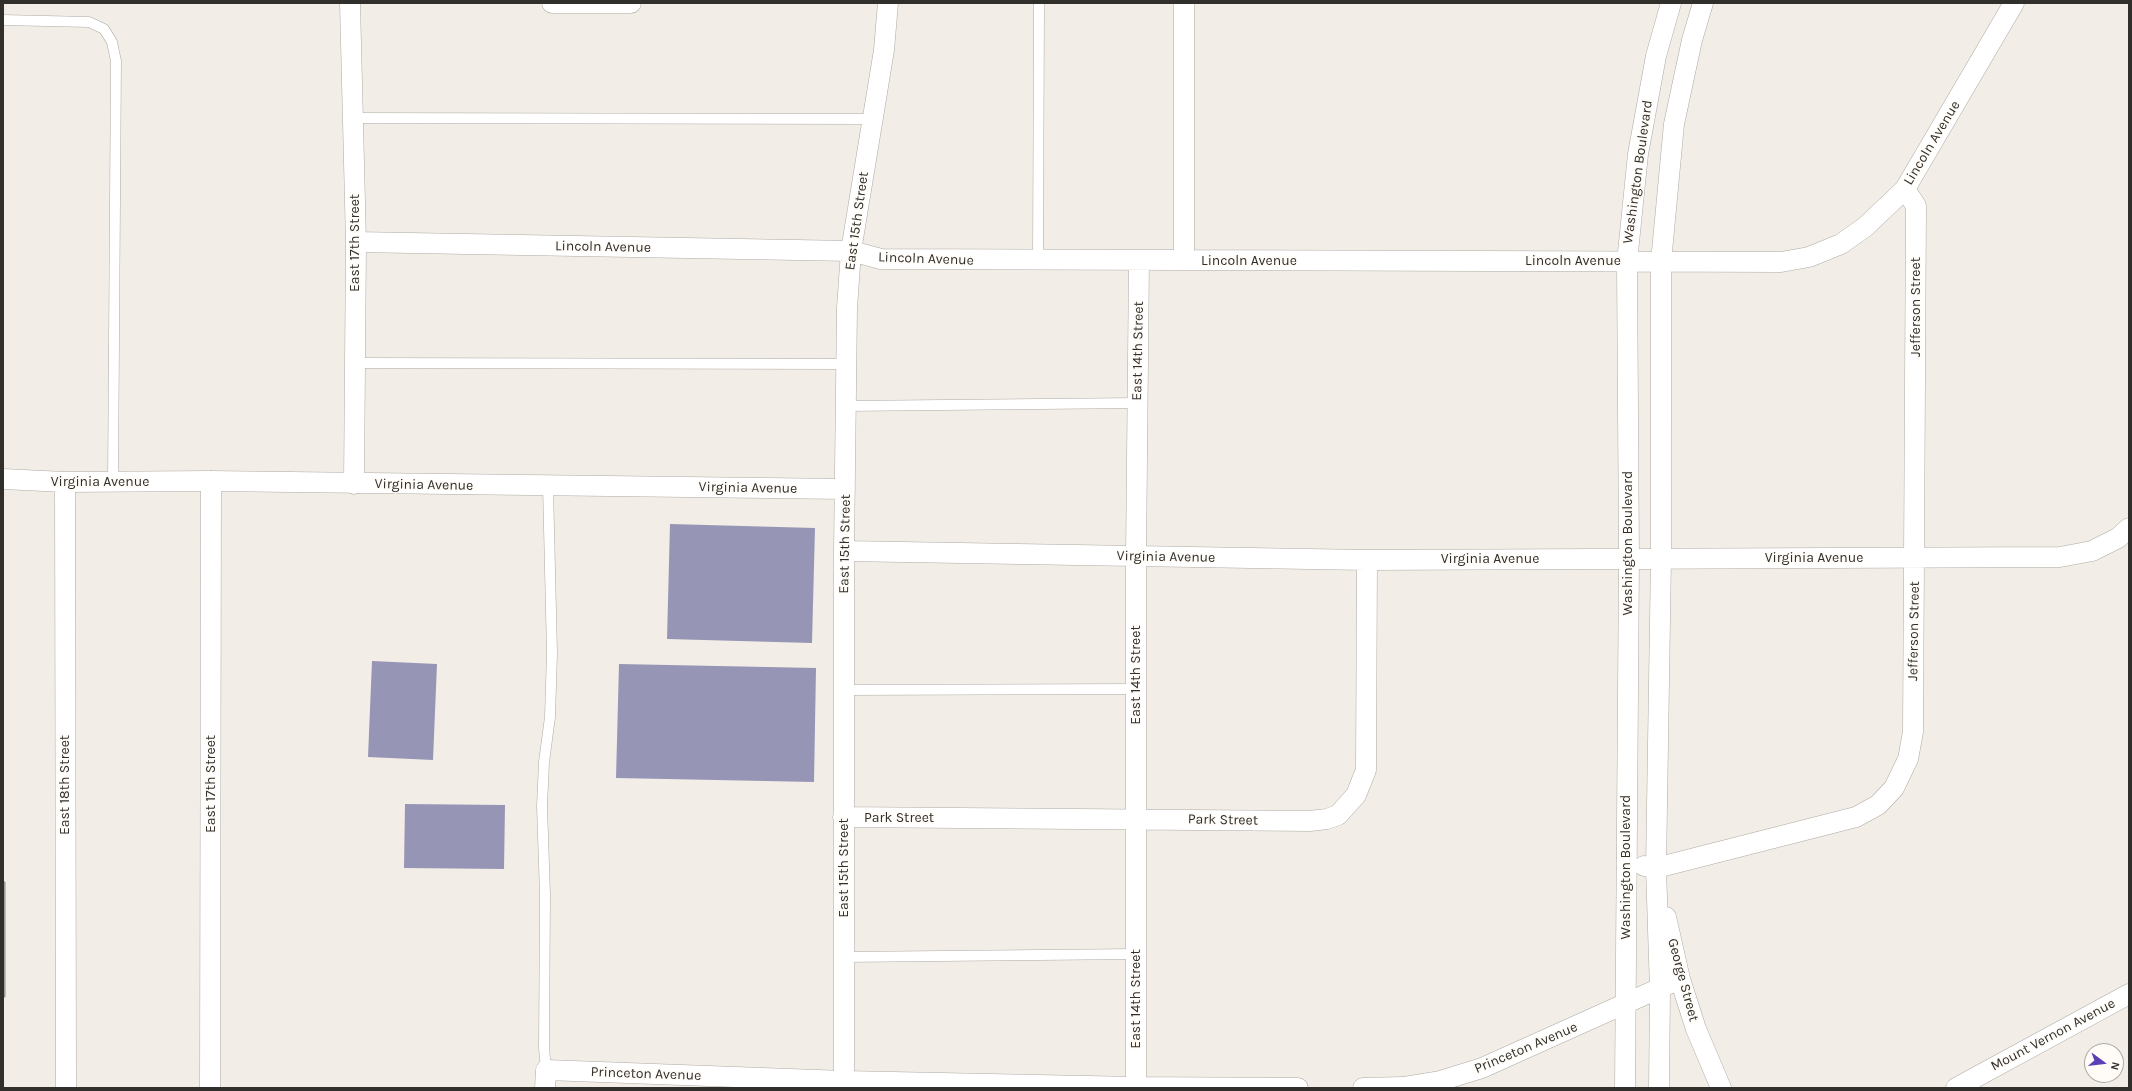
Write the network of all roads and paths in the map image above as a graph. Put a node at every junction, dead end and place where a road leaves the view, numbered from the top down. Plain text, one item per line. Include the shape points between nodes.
1 (350, 3) edge
2 (552, 3) edge
3 (589, 3) edge
4 (631, 3) edge
5 (888, 3) edge
6 (1039, 3) edge
7 (1184, 3) edge
8 (1671, 3) edge
9 (1703, 3) edge
10 (2014, 3) edge
11 (3, 20) edge
12 (353, 118) junction
13 (873, 119) junction
14 (1905, 189) junction
15 (356, 242) junction
16 (851, 251) junction
17 (1184, 260) junction
18 (1038, 261) junction
19 (1139, 261) junction
20 (1627, 262) junction
21 (1661, 262) junction
22 (355, 363) junction
23 (846, 364) junction
24 (1137, 403) junction
25 (846, 406) junction
26 (3, 479) edge
27 (211, 481) junction
28 (65, 482) junction
29 (113, 482) junction
30 (354, 484) junction
31 (548, 486) junction
32 (845, 489) junction
33 (2129, 528) edge
34 (844, 551) junction
35 (1136, 556) junction
36 (1915, 557) junction
37 (1629, 558) junction
38 (1661, 558) junction
39 (1367, 560) junction
40 (1136, 689) junction
41 (844, 690) junction
42 (844, 817) junction
43 (1137, 819) junction
44 (1626, 863) junction
45 (1656, 868) junction
46 (1136, 954) junction
47 (844, 957) junction
48 (1680, 979) junction
49 (1660, 990) junction
50 (2129, 994) edge
51 (1625, 1005) junction
52 (546, 1079) edge
53 (711, 1082) edge
54 (844, 1085) edge
55 (66, 1088) edge
56 (210, 1088) edge
57 (1136, 1088) edge
58 (1298, 1088) edge
59 (1363, 1088) edge
60 (1626, 1088) edge
61 (1659, 1088) edge
62 (1721, 1088) edge
63 (1956, 1088) edge

1 - 12 street, East 17th Street
2 - 3 street
3 - 4 street
5 - 13 street, East 15th Street via 884,50
6 - 18 lane
7 - 17 street
8 - 20 street, Washington Boulevard via 1656,56 1638,154
9 - 21 street, Washington Boulevard via 1692,40 1674,124
10 - 14 street, Lincoln Avenue
11 - 29 lane via 89,22 104,29 112,42 116,61
12 - 13 lane
12 - 15 street, East 17th Street
13 - 16 street, East 15th Street
14 - 21 street, Lincoln Avenue via 1864,227 1841,244 1809,257 1781,262
14 - 36 street, Jefferson Street via 1916,206
15 - 16 street, Lincoln Avenue
15 - 22 street, East 17th Street
16 - 18 street, Lincoln Avenue via 881,260
16 - 23 street, East 15th Street
17 - 19 street, Lincoln Avenue
17 - 20 street, Lincoln Avenue
18 - 19 street, Lincoln Avenue
19 - 24 street, East 14th Street
20 - 21 street, Lincoln Avenue
20 - 37 street, Washington Boulevard
21 - 38 street, Washington Boulevard
22 - 23 lane
22 - 30 street, East 17th Street
23 - 25 street, East 15th Street
24 - 25 lane
24 - 35 street, East 14th Street
25 - 32 street, East 15th Street
26 - 28 street, Virginia Avenue
27 - 29 street, Virginia Avenue
27 - 30 street, Virginia Avenue
27 - 56 street, East 17th Street
28 - 29 street, Virginia Avenue
28 - 55 street, East 18th Street
30 - 31 street, Virginia Avenue
31 - 32 street, Virginia Avenue
31 - 52 lane via 552,653 550,717 542,806
32 - 34 street, East 15th Street
33 - 36 street, Virginia Avenue via 2118,538 2092,551 2060,558
34 - 35 street, Virginia Avenue
34 - 41 street, East 15th Street
35 - 39 street, Virginia Avenue
35 - 40 street, East 14th Street
36 - 38 street, Virginia Avenue
36 - 45 street, Jefferson Street via 1913,732 1908,759 1894,788 1878,805 1856,817
37 - 38 street, Virginia Avenue
37 - 39 street, Virginia Avenue
37 - 44 street, Washington Boulevard
38 - 45 street, Washington Boulevard
39 - 43 street, Park Street via 1366,770 1362,783 1347,807 1338,815 1310,821
40 - 41 lane
40 - 43 street, East 14th Street
41 - 42 street, East 15th Street
42 - 43 street, Park Street
42 - 47 street, East 15th Street
43 - 46 street, East 14th Street
44 - 45 street, Jefferson Street
44 - 51 street, Washington Boulevard
45 - 48 street, George Street
45 - 49 street, Washington Boulevard
46 - 47 lane
46 - 57 street, East 14th Street
47 - 54 street, East 15th Street
48 - 49 street, Princeton Avenue
48 - 62 street, George Street via 1696,1030
49 - 51 street, Princeton Avenue
49 - 61 street, Washington Boulevard
50 - 63 street, Mount Vernon Avenue
51 - 59 street, Princeton Avenue via 1482,1068 1403,1087
51 - 60 street, Washington Boulevard
52 - 53 street, Princeton Avenue
53 - 54 street, Princeton Avenue
54 - 57 street, Princeton Avenue
57 - 58 street, Princeton Avenue

